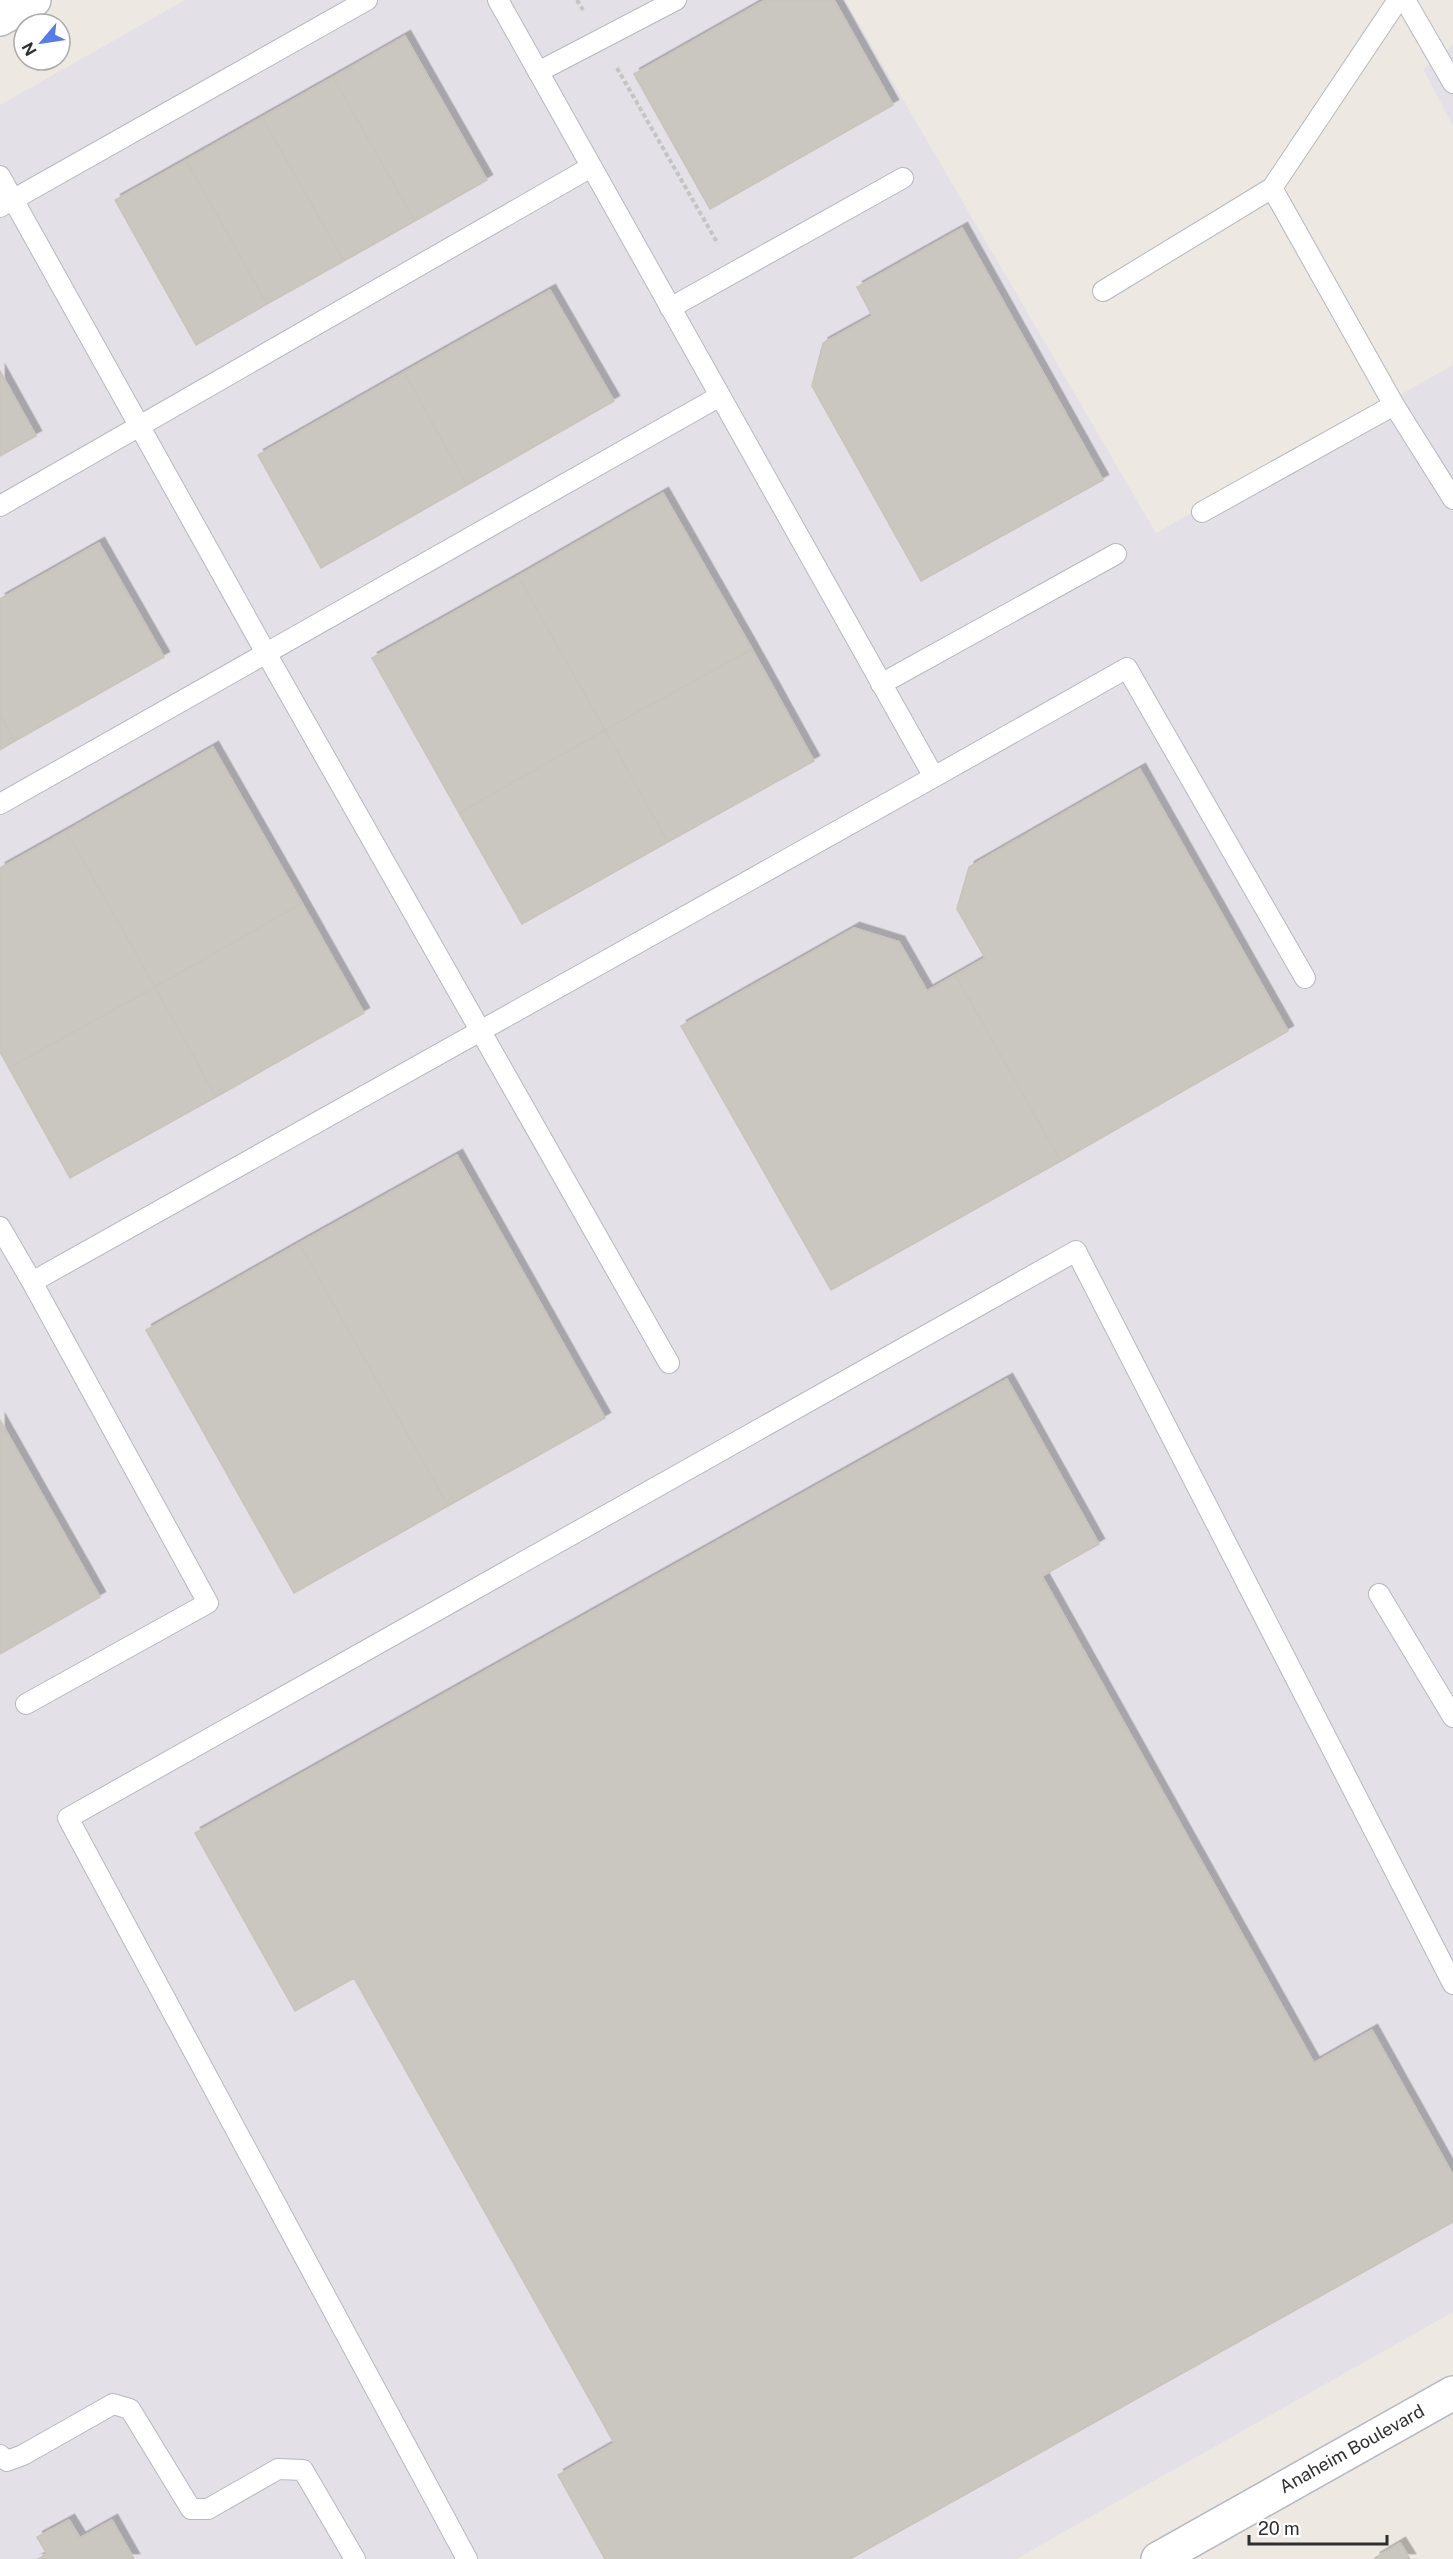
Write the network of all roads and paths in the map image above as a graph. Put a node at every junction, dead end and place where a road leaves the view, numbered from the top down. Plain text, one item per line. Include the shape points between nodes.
1 (34, 0) edge
2 (367, 0) edge
3 (498, 0) edge
4 (577, 0) edge
5 (676, 0) edge
6 (1398, 0) edge
7 (1405, 0) edge
8 (585, 14) dead end
9 (0, 19) edge
10 (615, 64) dead end
11 (538, 72) junction
12 (1453, 83) edge
13 (591, 167) junction
14 (0, 176) edge
15 (903, 178) dead end
16 (1272, 188) junction
17 (7, 203) edge
18 (704, 217) dead end
19 (1103, 291) dead end
20 (670, 308) junction
21 (720, 396) junction
22 (1394, 405) junction
23 (140, 426) junction
24 (1453, 499) edge
25 (0, 506) edge
26 (1202, 512) dead end
27 (1116, 554) dead end
28 (266, 653) junction
29 (881, 684) junction
30 (934, 777) junction
31 (0, 804) edge
32 (1305, 978) dead end
33 (480, 1030) junction
34 (0, 1227) edge
35 (32, 1282) junction
36 (669, 1363) dead end
37 (1379, 1594) dead end
38 (26, 1704) dead end
39 (1453, 1717) edge
40 (1453, 1984) edge
41 (1453, 2392) edge
42 (0, 2455) edge
43 (355, 2559) edge
44 (467, 2559) edge
45 (1158, 2559) edge

1 - 9 street
2 - 17 lane
3 - 11 lane
4 - 8 path
5 - 11 lane
6 - 16 lane
7 - 12 lane
10 - 18 path
11 - 13 lane
13 - 20 lane
13 - 23 lane
14 - 17 lane
15 - 20 lane
16 - 19 lane
16 - 22 lane
17 - 23 lane
20 - 21 lane
21 - 28 lane
21 - 29 lane
22 - 24 lane
22 - 26 lane
23 - 25 lane
23 - 28 lane
27 - 29 lane
28 - 31 lane
28 - 33 lane
29 - 30 lane
30 - 32 lane via 1127,668
30 - 33 lane
33 - 35 lane
33 - 36 lane
34 - 35 lane
35 - 38 lane via 208,1604
37 - 39 lane
40 - 44 lane via 1076,1251 68,1818
41 - 45 street, Anaheim Boulevard
42 - 43 lane via 7,2461 23,2455 113,2404 130,2409 191,2509 208,2509 278,2469 303,2470

